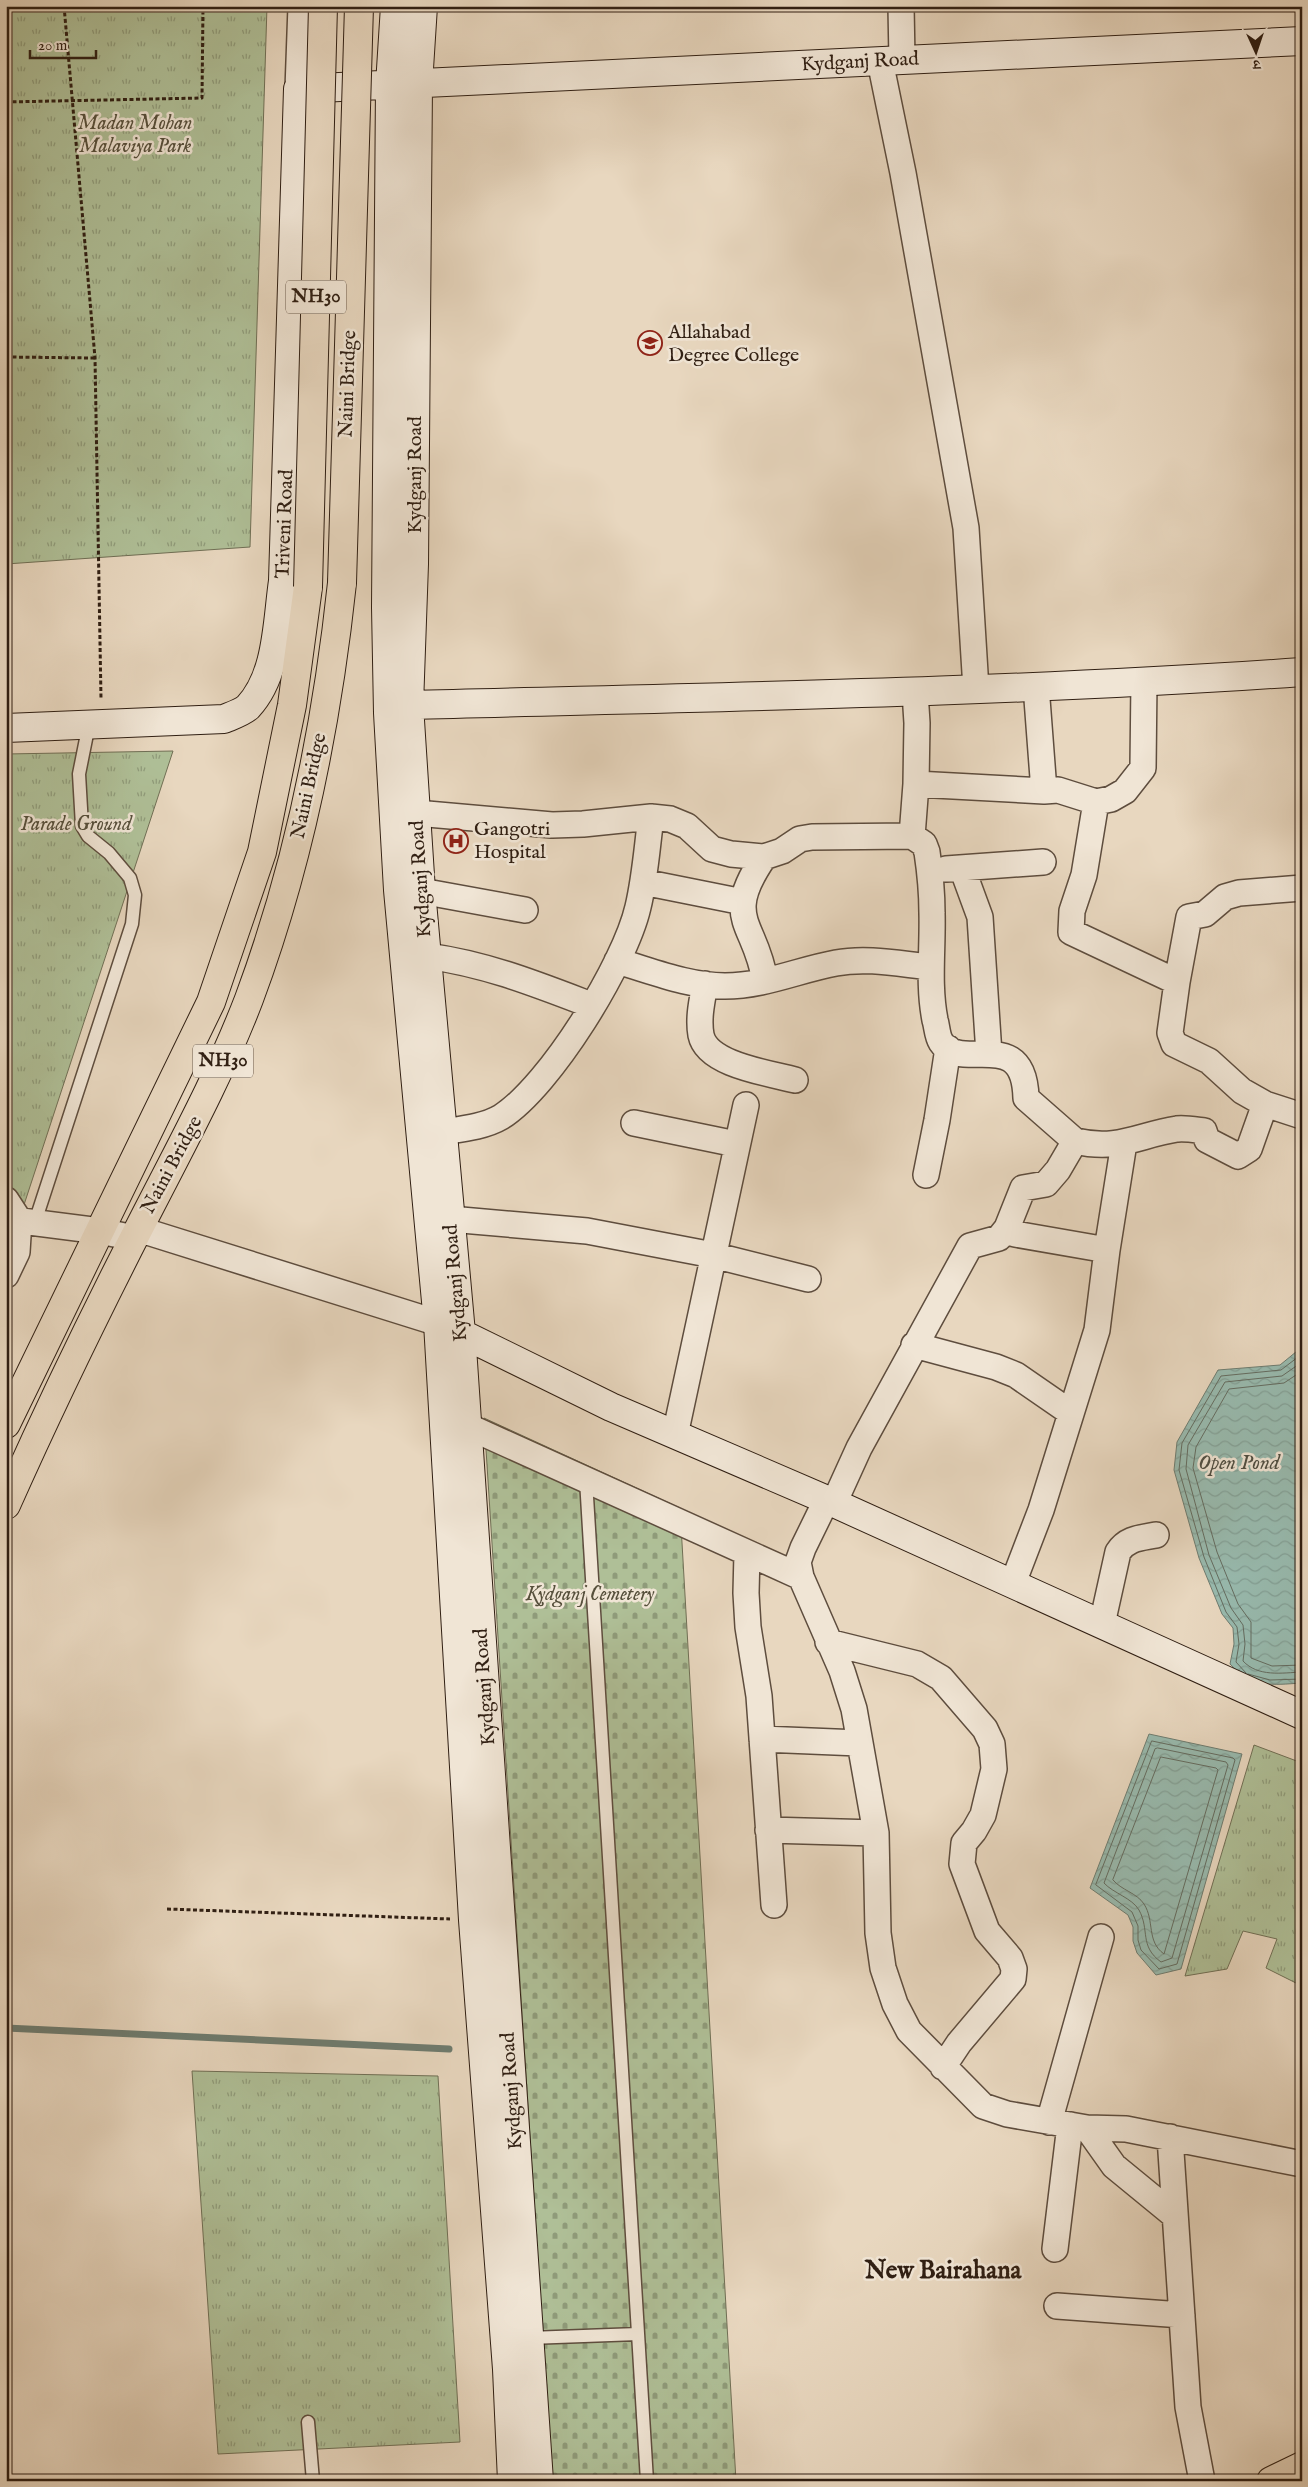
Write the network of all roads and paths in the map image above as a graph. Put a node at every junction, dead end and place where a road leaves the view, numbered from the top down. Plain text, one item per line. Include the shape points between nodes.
1 (64, 6) edge
2 (203, 6) edge
3 (301, 6) edge
4 (323, 6) edge
5 (359, 6) edge
6 (395, 6) edge
7 (423, 6) edge
8 (901, 6) edge
9 (1302, 41) edge
10 (891, 60) junction
11 (418, 84) junction
12 (390, 85) junction
13 (298, 89) junction
14 (72, 101) junction
15 (6, 102) edge
16 (6, 357) edge
17 (95, 358) junction
18 (1302, 672) edge
19 (1144, 681) junction
20 (1036, 686) junction
21 (976, 689) junction
22 (915, 692) junction
23 (398, 704) junction
24 (95, 724) junction
25 (6, 728) edge
26 (916, 784) junction
27 (1044, 792) junction
28 (1096, 802) junction
29 (416, 813) junction
30 (651, 817) junction
31 (912, 836) junction
32 (764, 858) junction
33 (1043, 862) dead end
34 (962, 868) junction
35 (930, 870) junction
36 (643, 882) junction
37 (1302, 888) edge
38 (420, 891) junction
39 (743, 902) junction
40 (525, 910) dead end
41 (427, 956) junction
42 (617, 961) junction
43 (930, 966) junction
44 (765, 982) junction
45 (1177, 982) junction
46 (705, 984) junction
47 (591, 1005) junction
48 (948, 1048) junction
49 (989, 1054) junction
50 (795, 1080) dead end
51 (1265, 1104) junction
52 (746, 1105) dead end
53 (1302, 1116) edge
54 (634, 1123) dead end
55 (442, 1132) junction
56 (1075, 1141) junction
57 (1124, 1143) junction
58 (736, 1144) junction
59 (926, 1175) dead end
60 (6, 1200) edge
61 (450, 1219) junction
62 (20, 1221) edge
63 (1007, 1228) junction
64 (100, 1230) junction
65 (136, 1234) junction
66 (1107, 1250) junction
67 (713, 1255) junction
68 (6, 1275) edge
69 (808, 1279) dead end
70 (450, 1328) junction
71 (914, 1345) junction
72 (1070, 1413) junction
73 (6, 1424) edge
74 (467, 1426) junction
75 (675, 1435) junction
76 (586, 1480) junction
77 (830, 1502) junction
78 (6, 1505) edge
79 (1156, 1535) dead end
80 (747, 1553) junction
81 (800, 1563) junction
82 (1013, 1583) junction
83 (1102, 1624) junction
84 (828, 1642) junction
85 (1302, 1716) edge
86 (762, 1739) junction
87 (859, 1743) junction
88 (768, 1830) junction
89 (876, 1833) junction
90 (774, 1905) dead end
91 (167, 1910) dead end
92 (473, 1920) junction
93 (1101, 1936) dead end
94 (943, 2067) junction
95 (1069, 2125) junction
96 (1170, 2137) junction
97 (1302, 2164) edge
98 (1175, 2216) junction
99 (1055, 2249) dead end
100 (1057, 2306) dead end
101 (1182, 2315) junction
102 (638, 2334) junction
103 (529, 2338) junction
104 (308, 2422) dead end
105 (1302, 2466) edge
106 (313, 2481) edge
107 (512, 2481) edge
108 (539, 2481) edge
109 (648, 2481) edge
110 (1202, 2481) edge
111 (1271, 2481) edge

1 - 14 path
2 - 14 path via 202,98
3 - 13 street
4 - 64 main road, Naini Bridge / NH30, bridge via 308,588 292,705 262,852 212,1002
5 - 65 main road, Naini Bridge / NH30, bridge via 342,583 337,634 308,803 284,893 249,999 207,1096
6 - 12 main road
7 - 11 main road
8 - 10 street
9 - 10 main road, Kydganj Road
10 - 11 main road, Kydganj Road
10 - 21 street via 903,173 966,528
11 - 12 main road, Kydganj Road
11 - 23 main road, Kydganj Road via 414,564
12 - 13 main road, Kydganj Road
12 - 23 main road, Kydganj Road via 386,607
13 - 24 main road, Triveni Road via 283,581 273,653 265,682 247,708 224,719
14 - 15 path
14 - 17 path
16 - 17 path
17 - 24 path
18 - 19 main road
19 - 20 main road
19 - 28 street via 1143,768 1125,790 1111,799
20 - 21 main road
20 - 27 street
21 - 22 main road
22 - 23 main road
22 - 26 street
23 - 29 main road, Kydganj Road
23 - 70 main road, Kydganj Road via 398,890
24 - 25 main road, Triveni Road
24 - 62 lane via 79,774 82,826 130,878 134,895 132,924
26 - 27 street
26 - 31 street
27 - 28 street via 1058,790
28 - 45 street via 1084,875 1072,911 1071,932
29 - 30 street via 552,824
29 - 38 main road, Kydganj Road
30 - 32 street via 679,821 712,849
30 - 36 street
31 - 32 street via 812,837 792,843
31 - 35 street via 924,844
32 - 39 street via 746,887
33 - 34 street
34 - 35 street
34 - 49 street via 980,917
35 - 43 street
36 - 39 street
36 - 42 street via 638,908
37 - 45 street via 1239,893 1225,897 1205,914 1190,917
38 - 40 street
38 - 41 main road, Kydganj Road
39 - 44 street via 742,914 762,964
41 - 47 street via 505,972
41 - 55 main road, Kydganj Road
42 - 46 street
42 - 47 street
43 - 44 street via 858,960 823,965
43 - 48 street via 938,1033
44 - 46 street via 723,986
45 - 51 street via 1170,1033 1174,1044 1209,1061 1242,1092
46 - 50 street via 700,1017 701,1036 707,1048 720,1059
47 - 55 street via 565,1048 521,1101 499,1118
48 - 49 street via 955,1052
48 - 59 street
49 - 56 street via 1017,1063 1026,1086 1026,1098
51 - 53 street
51 - 57 street via 1249,1149 1238,1156 1206,1140 1204,1130 1178,1129
52 - 58 street
54 - 58 street
55 - 61 main road, Kydganj Road
56 - 57 street
56 - 63 street via 1046,1184 1023,1188
57 - 66 street
58 - 67 street
60 - 62 street
61 - 67 street via 587,1231
61 - 70 main road, Kydganj Road
62 - 64 street
62 - 68 street via 17,1252
63 - 66 street via 1016,1234
63 - 71 street via 999,1238 970,1246
64 - 65 street
64 - 73 main road, Naini Bridge / NH30
65 - 70 street
65 - 78 main road, Naini Bridge / NH30 via 46,1415
66 - 72 street via 1096,1330
67 - 69 street
67 - 75 street
70 - 74 main road, Kydganj Road
70 - 75 main road
70 - 92 main road, Kydganj Road
71 - 72 street via 1016,1375
71 - 77 street
72 - 82 street via 1029,1544
74 - 76 street
74 - 103 main road, Kydganj Road
75 - 77 main road
76 - 80 street
76 - 102 lane
77 - 81 street
77 - 82 main road
79 - 83 street via 1133,1539 1123,1544 1118,1552
80 - 81 street
80 - 86 street via 748,1627
81 - 84 street
82 - 83 main road
83 - 85 main road
84 - 87 street via 842,1671 854,1710
84 - 94 street via 917,1664 940,1678 985,1729 992,1744 994,1769 983,1815 964,1843 962,1864 987,1932 1010,1958 1013,1979
86 - 87 street
86 - 88 street
87 - 89 street
88 - 89 street
88 - 90 street
89 - 94 street via 878,1934 883,1968 895,2004 909,2031
91 - 92 path
92 - 107 main road, Kydganj Road via 507,2369
93 - 95 street
94 - 95 street via 983,2106 1007,2114
95 - 96 street via 1126,2129
95 - 98 street
95 - 99 street
96 - 97 street
96 - 98 street
98 - 101 street
100 - 101 street
101 - 110 street via 1188,2408
102 - 103 lane
102 - 109 lane
103 - 108 main road, Kydganj Road
104 - 106 lane
105 - 111 main road

